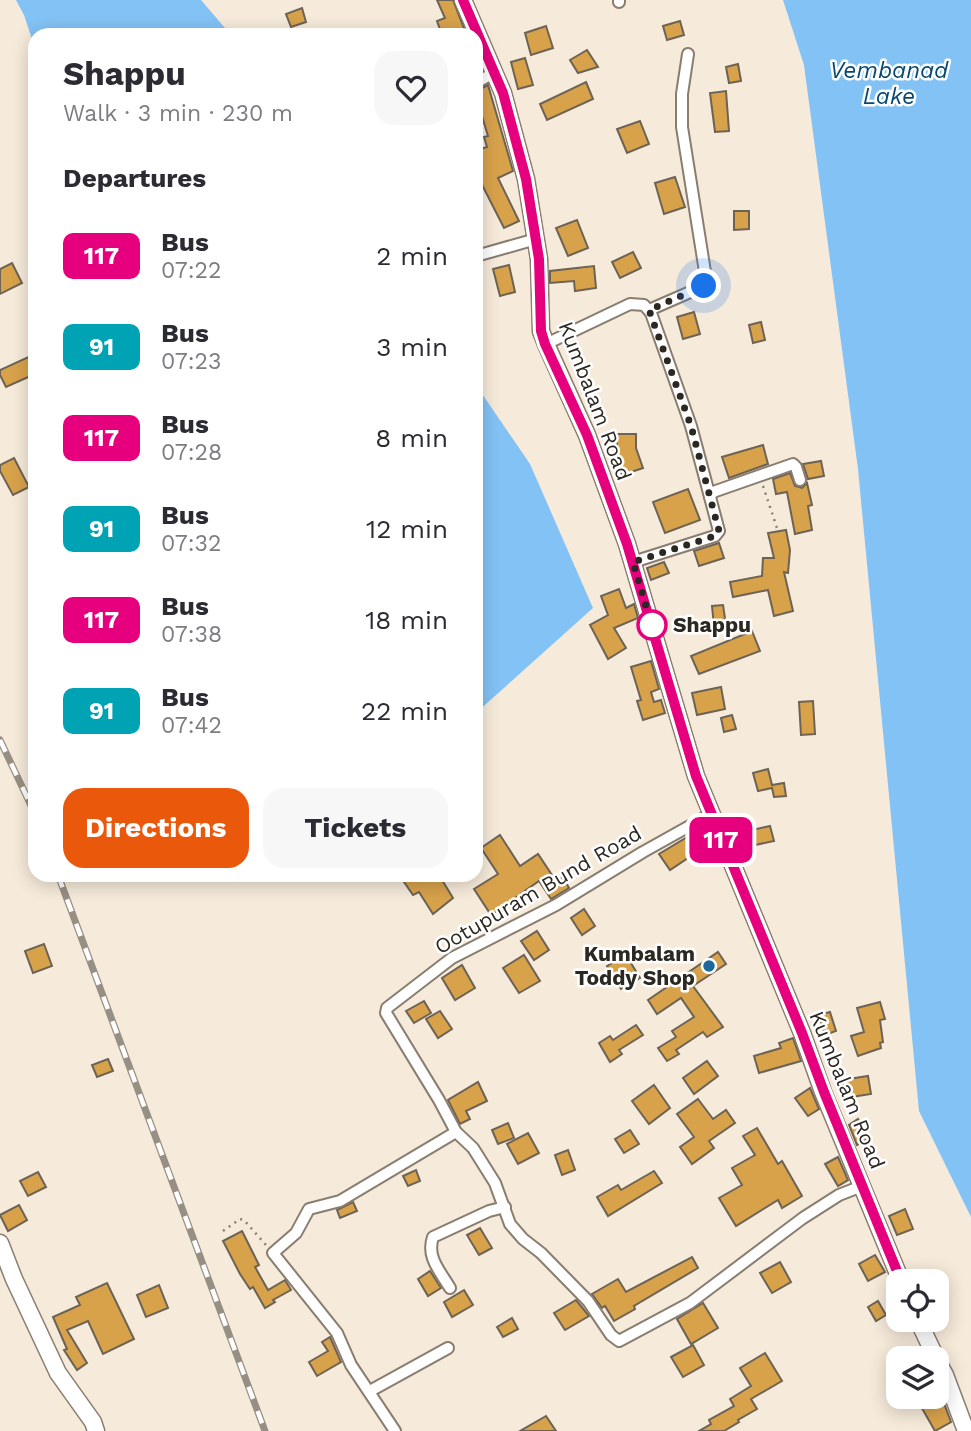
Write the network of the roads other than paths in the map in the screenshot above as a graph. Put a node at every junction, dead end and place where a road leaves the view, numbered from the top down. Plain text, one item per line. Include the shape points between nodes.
1 (463, 0) edge
2 (475, 28) edge
3 (483, 45) edge
4 (688, 54) dead end
5 (495, 72) junction
6 (483, 79) edge
7 (536, 239) junction
8 (483, 254) edge
9 (649, 310) junction
10 (545, 344) junction
11 (800, 480) dead end
12 (710, 497) junction
13 (633, 562) junction
14 (710, 814) junction
15 (456, 1132) junction
16 (862, 1186) junction
17 (505, 1207) junction
18 (1, 1247) edge
19 (896, 1269) edge
20 (450, 1288) dead end
21 (448, 1348) dead end
22 (949, 1386) edge
23 (370, 1391) junction
24 (96, 1431) edge
25 (395, 1431) edge
26 (966, 1431) edge

1 - 2 main road, Kumbalam Road
3 - 5 main road, Kumbalam Road
4 - 9 street via 682,127 706,278 704,286
5 - 6 street
5 - 7 main road, Kumbalam Road via 526,179
7 - 8 street
7 - 10 main road, Kumbalam Road
9 - 10 street via 645,305 630,304
9 - 12 street via 691,426
10 - 13 main road, Kumbalam Road via 587,435
11 - 12 street via 793,464 713,492
12 - 13 street via 719,531 715,536
13 - 14 main road, Kumbalam Road
14 - 15 street, Ootupuram Bund Road via 555,905 452,958 387,1008
14 - 16 main road, Kumbalam Road
15 - 17 street via 473,1148
15 - 23 street via 340,1201 309,1209 296,1233 273,1253 337,1333
16 - 17 street via 803,1217 690,1303 619,1341 588,1301 510,1224
16 - 19 main road, Kumbalam Road
17 - 20 street via 433,1237 433,1260
18 - 24 main road via 58,1373
21 - 23 street
22 - 26 main road
23 - 25 street

